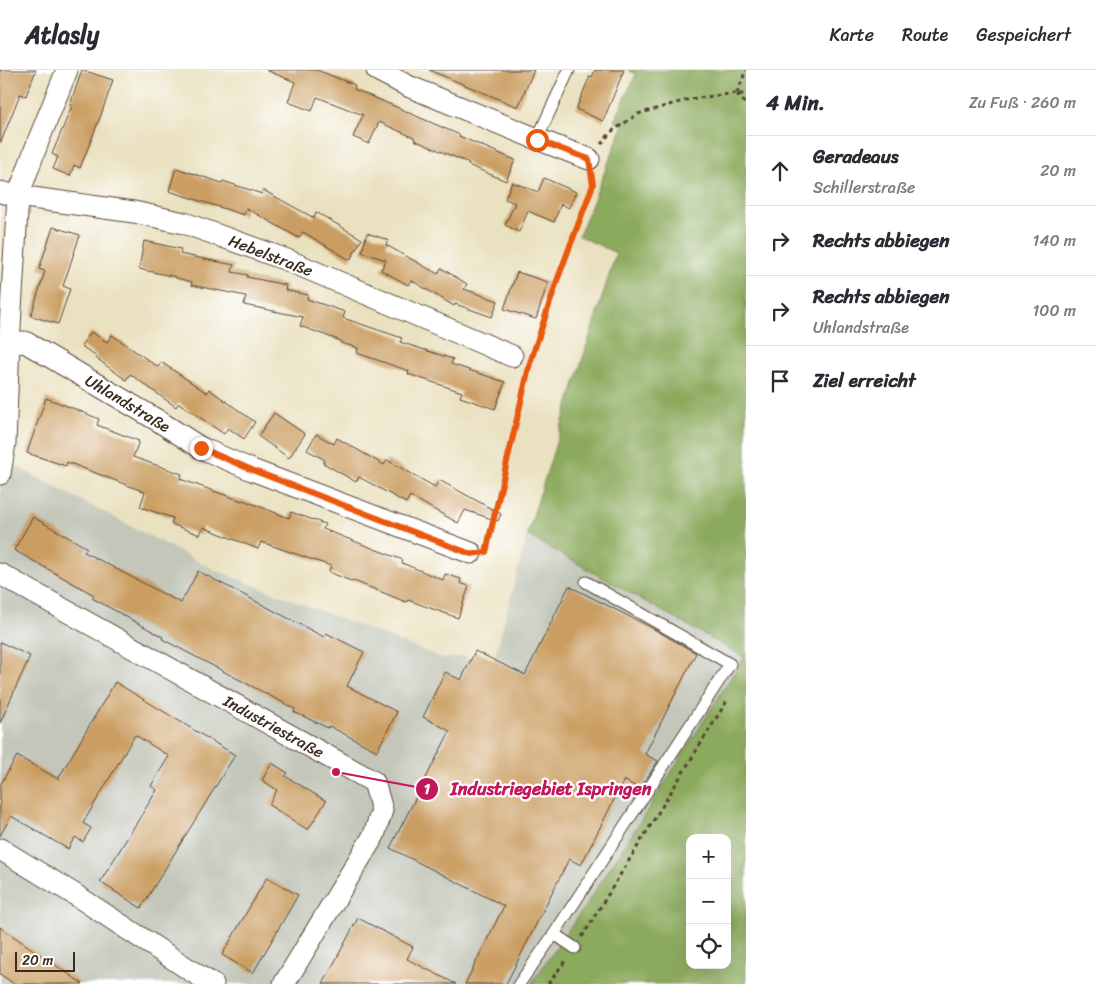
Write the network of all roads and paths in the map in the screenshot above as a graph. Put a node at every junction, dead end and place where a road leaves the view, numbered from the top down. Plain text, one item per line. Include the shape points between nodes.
1 (67, 70) edge
2 (377, 70) edge
3 (569, 70) edge
4 (746, 70) edge
5 (737, 93) junction
6 (746, 95) edge
7 (746, 104) edge
8 (537, 140) junction
9 (589, 159) junction
10 (9, 194) edge
11 (9, 343) junction
12 (533, 354) dead end
13 (521, 360) joint
14 (0, 474) edge
15 (471, 554) joint
16 (0, 574) edge
17 (586, 582) dead end
18 (730, 695) dead end
19 (0, 849) edge
20 (554, 934) junction
21 (575, 948) junction
22 (202, 981) edge
23 (284, 984) edge
24 (519, 984) edge
25 (548, 984) edge

1 - 10 street via 39,139
2 - 8 street
3 - 8 lane
4 - 5 path
5 - 6 path
5 - 7 path
5 - 9 path via 690,99 638,114 610,132
8 - 9 street
9 - 12 path via 593,185
10 - 11 street
10 - 13 street, Hebelstraße via 134,212 184,223 287,260
11 - 14 street via 5,443
11 - 15 street, Uhlandstraße via 25,342 201,448
13 - 15 path via 486,552
16 - 23 street, Industriestraße via 374,782 382,810 374,835
17 - 20 lane via 730,664
18 - 21 path
19 - 22 street via 74,894
20 - 21 lane
20 - 24 lane
21 - 25 path

